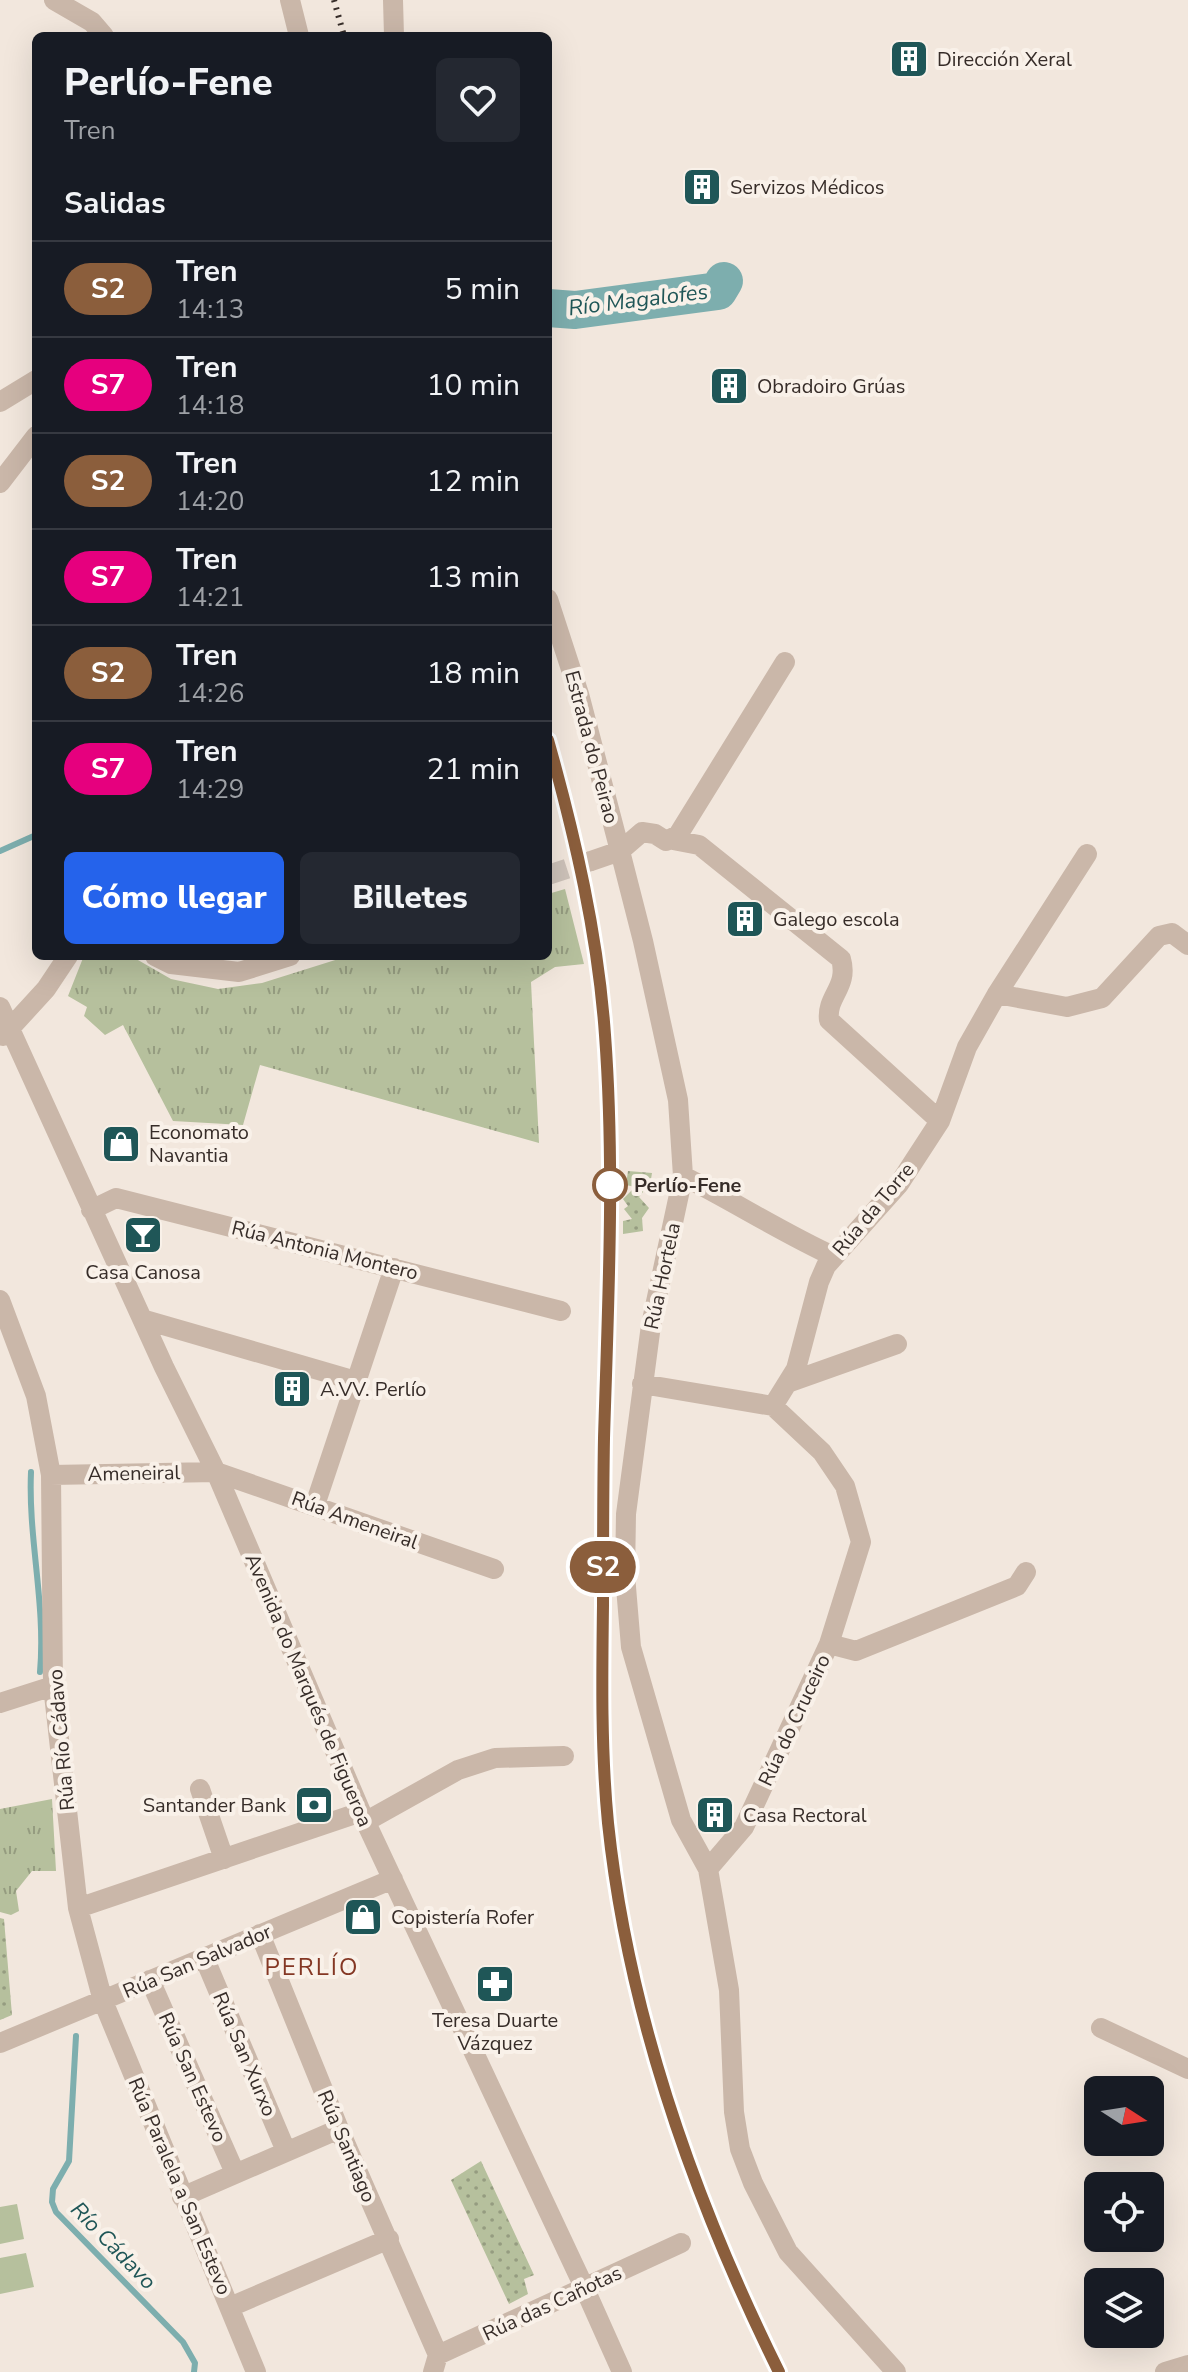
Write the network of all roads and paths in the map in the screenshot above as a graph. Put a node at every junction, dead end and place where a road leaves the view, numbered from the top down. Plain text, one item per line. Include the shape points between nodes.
1 (54, 0) edge
2 (290, 0) edge
3 (393, 0) edge
4 (101, 32) edge
5 (298, 32) edge
6 (394, 32) edge
7 (32, 382) edge
8 (0, 402) edge
9 (32, 441) edge
10 (0, 483) edge
11 (552, 611) edge
12 (785, 662) dead end
13 (673, 840) junction
14 (620, 851) junction
15 (1087, 854) dead end
16 (591, 861) tunnel mouth
17 (1188, 945) edge
18 (65, 960) edge
19 (163, 960) edge
20 (277, 960) edge
21 (997, 994) junction
22 (0, 1007) edge
23 (5, 1034) edge
24 (940, 1121) junction
25 (683, 1176) junction
26 (91, 1210) junction
27 (833, 1256) junction
28 (394, 1268) junction
29 (0, 1300) edge
30 (561, 1311) dead end
31 (142, 1319) junction
32 (897, 1344) dead end
33 (356, 1381) junction
34 (790, 1382) junction
35 (642, 1384) junction
36 (773, 1406) junction
37 (216, 1472) junction
38 (51, 1475) junction
39 (315, 1505) junction
40 (494, 1569) dead end
41 (1026, 1572) dead end
42 (829, 1644) junction
43 (53, 1686) junction
44 (0, 1703) edge
45 (564, 1756) dead end
46 (200, 1789) dead end
47 (363, 1817) junction
48 (224, 1859) junction
49 (708, 1869) junction
50 (393, 1879) junction
51 (78, 1908) junction
52 (260, 1934) junction
53 (204, 1957) junction
54 (150, 1980) junction
55 (103, 2001) junction
56 (1101, 2028) dead end
57 (0, 2043) edge
58 (1188, 2069) edge
59 (339, 2129) junction
60 (286, 2151) junction
61 (235, 2173) junction
62 (182, 2197) junction
63 (389, 2239) junction
64 (681, 2243) dead end
65 (584, 2287) junction
66 (230, 2307) junction
67 (435, 2364) edge
68 (1188, 2365) edge
69 (256, 2372) edge
70 (622, 2372) edge
71 (896, 2372) edge
72 (1165, 2372) edge

1 - 4 street
2 - 5 street
3 - 6 street
7 - 8 street
9 - 10 street
11 - 14 street, Estrada do Peirao
12 - 13 street
13 - 14 street via 642,832
13 - 24 street via 699,845 841,959 843,982 829,1020
14 - 16 street
14 - 25 street, Rúa Hortela via 678,1100
15 - 21 street, Rúa da Torre
17 - 21 street via 1172,933 1159,936 1102,998 1067,1007
18 - 23 street
19 - 20 street via 239,972
21 - 24 street, Rúa da Torre via 967,1047
22 - 23 street, Avenida do Marqués de Figueroa
23 - 26 street, Avenida do Marqués de Figueroa
24 - 27 street, Rúa da Torre via 899,1184
25 - 27 street
25 - 35 street, Rúa Hortela
26 - 28 street, Rúa Antonia Montero via 116,1198
26 - 31 street, Avenida do Marqués de Figueroa
27 - 34 street, Rúa da Torre via 819,1282
28 - 30 street, Rúa Antonia Montero
28 - 33 street
29 - 38 street, Rúa Río Cádavo via 36,1396
31 - 33 street
31 - 37 street, Avenida do Marqués de Figueroa
32 - 34 street
33 - 39 street
34 - 36 street, Rúa da Torre
35 - 36 street
35 - 49 street, Rúa Hortela via 626,1514 631,1647 681,1820
36 - 42 street, Rúa do Cruceiro via 822,1452 845,1486 861,1542
37 - 38 street, Ameneiral
37 - 39 street, Rúa Ameneiral
37 - 47 street, Avenida do Marqués de Figueroa
38 - 43 street, Rúa Río Cádavo
39 - 40 street, Rúa Ameneiral
41 - 42 street via 1017,1586 856,1651
42 - 49 street, Rúa do Cruceiro via 744,1827
43 - 44 street
43 - 51 street, Rúa Río Cádavo
45 - 47 street via 495,1758 458,1770
46 - 48 street
47 - 48 street
47 - 50 street, Avenida do Marqués de Figueroa
48 - 51 street
49 - 71 street via 729,1990 740,2149 788,2252
50 - 52 street, Rúa San Salvador
50 - 65 street, Avenida do Marqués de Figueroa
51 - 55 street, Rúa Río Cádavo
52 - 53 street, Rúa San Salvador
52 - 59 street, Rúa Santiago
53 - 54 street, Rúa San Salvador
53 - 60 street, Rúa San Xurxo
54 - 55 street, Rúa San Salvador
54 - 61 street, Rúa San Estevo
55 - 57 street, Rúa San Salvador
55 - 62 street, Rúa Paralela a San Estevo
56 - 58 street
59 - 60 street
59 - 63 street, Rúa Santiago
60 - 61 street
61 - 62 street
62 - 66 street, Rúa Paralela a San Estevo
63 - 66 street
63 - 67 street, Rúa Santiago
64 - 65 street, Rúa das Cañotas
65 - 67 street, Rúa das Cañotas
65 - 70 street, Avenida do Marqués de Figueroa
66 - 69 street, Rúa Paralela a San Estevo
68 - 72 street

